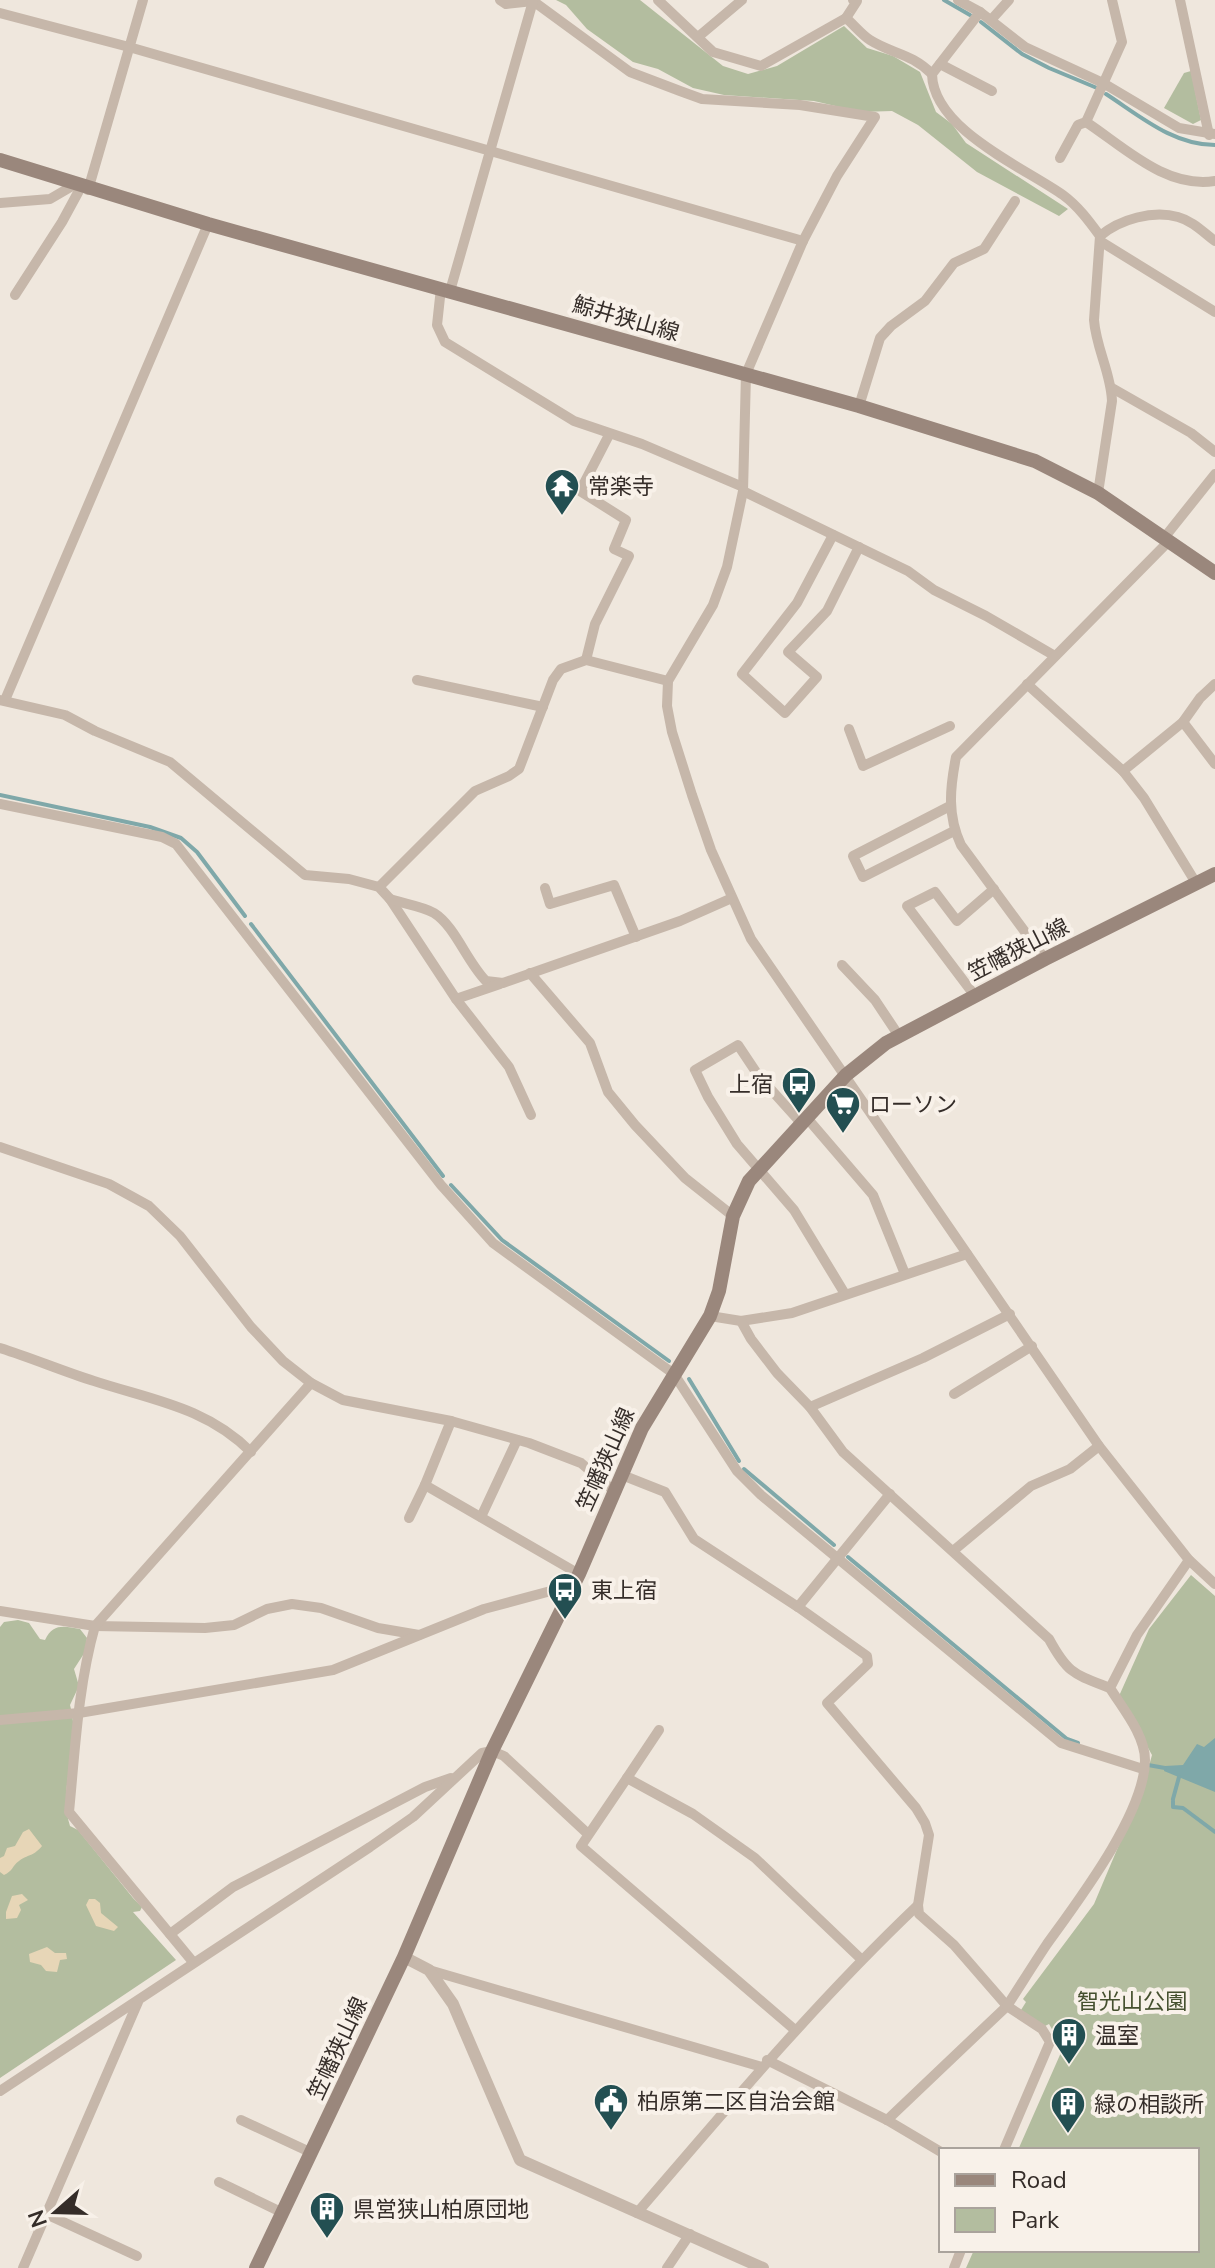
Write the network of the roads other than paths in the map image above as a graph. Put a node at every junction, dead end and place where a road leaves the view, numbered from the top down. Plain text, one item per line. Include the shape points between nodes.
1 (143, 0) edge
2 (500, 0) edge
3 (658, 0) edge
4 (742, 0) edge
5 (856, 0) edge
6 (958, 0) edge
7 (1009, 0) edge
8 (1112, 0) edge
9 (1180, 0) edge
10 (533, 1) edge
11 (980, 12) junction
12 (0, 13) edge
13 (846, 18) junction
14 (991, 20) junction
15 (698, 37) junction
16 (129, 47) junction
17 (936, 69) junction
18 (1103, 83) junction
19 (992, 91) dead end
20 (1086, 122) junction
21 (1212, 134) edge
22 (488, 151) junction
23 (1060, 158) dead end
24 (0, 160) edge
25 (1215, 181) edge
26 (81, 187) junction
27 (1015, 201) dead end
28 (0, 203) edge
29 (208, 224) junction
30 (1100, 238) junction
31 (803, 241) junction
32 (1215, 241) edge
33 (446, 290) junction
34 (15, 295) dead end
35 (1215, 312) edge
36 (746, 374) junction
37 (1112, 388) junction
38 (859, 406) junction
39 (609, 435) junction
40 (1215, 452) edge
41 (1215, 474) edge
42 (743, 489) junction
43 (1098, 493) junction
44 (833, 535) junction
45 (1167, 539) junction
46 (859, 547) junction
47 (1215, 573) edge
48 (1055, 656) junction
49 (586, 660) junction
50 (417, 680) dead end
51 (668, 681) junction
52 (1027, 684) junction
53 (1215, 684) edge
54 (2, 700) edge
55 (543, 707) junction
56 (1183, 722) junction
57 (950, 726) dead end
58 (849, 729) dead end
59 (1215, 764) edge
60 (1123, 771) junction
61 (0, 804) edge
62 (950, 806) junction
63 (954, 831) junction
64 (1209, 881) edge
65 (379, 887) junction
66 (545, 888) dead end
67 (994, 889) junction
68 (732, 898) junction
69 (390, 899) junction
70 (636, 937) junction
71 (1045, 959) junction
72 (842, 965) dead end
73 (530, 973) junction
74 (503, 983) junction
75 (975, 996) junction
76 (456, 999) junction
77 (899, 1036) junction
78 (846, 1075) junction
79 (531, 1115) dead end
80 (804, 1121) junction
81 (0, 1147) edge
82 (758, 1168) junction
83 (733, 1216) junction
84 (967, 1254) junction
85 (905, 1274) junction
86 (845, 1294) junction
87 (1010, 1314) junction
88 (710, 1316) junction
89 (741, 1321) junction
90 (1032, 1346) junction
91 (0, 1348) edge
92 (674, 1374) junction
93 (311, 1383) junction
94 (954, 1394) dead end
95 (810, 1407) junction
96 (451, 1421) junction
97 (517, 1440) junction
98 (1099, 1446) junction
99 (251, 1452) junction
100 (622, 1475) junction
101 (425, 1485) junction
102 (615, 1492) junction
103 (890, 1494) junction
104 (481, 1517) junction
105 (409, 1518) dead end
106 (953, 1551) junction
107 (836, 1559) junction
108 (1189, 1560) junction
109 (576, 1580) junction
110 (1215, 1584) edge
111 (798, 1607) junction
112 (0, 1611) edge
113 (95, 1626) junction
114 (419, 1635) junction
115 (1110, 1688) junction
116 (79, 1713) junction
117 (0, 1720) edge
118 (659, 1730) dead end
119 (492, 1751) junction
120 (1144, 1765) junction
121 (457, 1776) junction
122 (627, 1778) junction
123 (588, 1834) junction
124 (918, 1905) junction
125 (170, 1934) junction
126 (404, 1957) junction
127 (861, 1959) junction
128 (193, 1962) junction
129 (429, 1970) junction
130 (139, 2000) junction
131 (1007, 2006) junction
132 (795, 2030) junction
133 (764, 2064) junction
134 (0, 2091) edge
135 (241, 2120) dead end
136 (887, 2120) junction
137 (1005, 2148) edge
138 (939, 2151) edge
139 (312, 2153) junction
140 (219, 2182) dead end
141 (283, 2213) junction
142 (637, 2213) junction
143 (46, 2214) junction
144 (690, 2234) junction
145 (137, 2256) dead end
146 (23, 2268) edge
147 (256, 2268) edge
148 (667, 2268) edge
149 (763, 2268) edge

1 - 16 street
2 - 10 street
3 - 15 street
4 - 15 street
5 - 13 street
6 - 11 street
7 - 14 street
8 - 18 street via 1122,42
9 - 21 street
10 - 22 street
10 - 31 street via 630,72 691,95 875,117
11 - 14 street
11 - 17 street
12 - 16 street
13 - 15 street via 761,66 713,52
13 - 17 street via 870,40
14 - 18 street via 1025,47
16 - 22 street
16 - 26 street
17 - 19 street
17 - 30 street via 935,95 979,143 1063,195
18 - 20 street
18 - 21 street via 1179,128
20 - 23 street via 1078,125
20 - 25 street via 1170,178 1198,184
22 - 31 street
22 - 33 street
24 - 26 main road, 鯨井狭山線
26 - 28 street via 50,199
26 - 29 main road, 鯨井狭山線
26 - 34 street
27 - 38 street via 984,249 954,263 925,301 885,331
29 - 33 main road, 鯨井狭山線
29 - 54 street
30 - 32 street via 1129,219 1177,217
30 - 35 street
30 - 37 street via 1095,333
31 - 36 street
33 - 36 main road, 鯨井狭山線
33 - 39 street via 437,325 445,342 574,421
36 - 38 main road, 鯨井狭山線
36 - 42 street
37 - 40 street
37 - 43 street
38 - 43 main road, 鯨井狭山線 via 1035,461
39 - 42 street
39 - 49 street via 580,491 626,520 614,549 629,556 595,624
41 - 45 street
42 - 44 street
42 - 51 street via 727,567 713,605
43 - 45 main road, 鯨井狭山線
44 - 46 street
44 - 46 street via 797,603 742,674 785,713 817,677 788,652 827,611
45 - 47 main road, 鯨井狭山線
45 - 48 street
46 - 48 street
48 - 52 street
49 - 51 street
49 - 55 street via 561,669
50 - 55 street
51 - 68 street via 672,732
52 - 60 street
52 - 62 street via 956,757
53 - 56 street
54 - 65 street via 65,715 170,762 305,875
55 - 65 street via 519,769 475,791
56 - 59 street
56 - 60 street
57 - 58 street via 863,766
60 - 64 street
61 - 92 street via 176,844 476,1227
62 - 63 street
62 - 63 street via 853,856 863,877
63 - 67 street
64 - 71 main road, 笠幡狭山線
65 - 69 street
66 - 70 street via 550,904 614,885
67 - 71 street
67 - 75 street via 957,921 935,892 907,906
68 - 70 street
68 - 78 street via 751,939
69 - 74 street via 432,912 444,921 477,973 486,981
69 - 76 street
70 - 73 street
71 - 75 main road, 笠幡狭山線
72 - 77 street
73 - 74 street
73 - 83 street via 590,1043 608,1092 646,1140
74 - 76 street
75 - 77 main road, 笠幡狭山線
76 - 79 street via 509,1067
77 - 78 main road, 笠幡狭山線
78 - 80 main road, 笠幡狭山線
78 - 84 street
80 - 82 main road, 笠幡狭山線
80 - 82 street via 758,1075 738,1045 695,1070 737,1144
80 - 85 street via 873,1195
81 - 93 street via 109,1184 149,1206 180,1236 251,1327
82 - 83 main road, 笠幡狭山線
82 - 86 street via 794,1210
83 - 88 main road, 笠幡狭山線
84 - 85 street
84 - 87 street
85 - 86 street
86 - 89 street via 792,1313
87 - 90 street
87 - 95 street
88 - 89 street
88 - 92 main road, 笠幡狭山線
89 - 95 street via 777,1373
90 - 94 street
90 - 98 street
91 - 99 street via 189,1410 224,1427
92 - 100 main road, 笠幡狭山線
92 - 107 street via 737,1471
93 - 96 street via 343,1400
93 - 99 street
95 - 103 street via 843,1452
96 - 97 street
96 - 101 street
97 - 102 street via 581,1463
97 - 104 street
98 - 106 street via 1070,1469 1031,1486
98 - 108 street
99 - 113 street
100 - 102 main road, 笠幡狭山線
100 - 111 street via 665,1492 694,1539
101 - 104 street
101 - 105 street
102 - 109 main road, 笠幡狭山線
103 - 106 street
103 - 107 street
104 - 109 street
106 - 115 street via 1049,1639 1074,1674
107 - 111 street
107 - 120 street via 1061,1743
108 - 110 street
108 - 115 street via 1137,1635
109 - 114 street
109 - 119 main road, 笠幡狭山線
111 - 124 street via 867,1656 868,1664 827,1703 925,1823 928,1855
112 - 113 street
113 - 114 street via 234,1625 292,1604
113 - 116 street
114 - 116 street via 333,1670
115 - 120 street via 1141,1740
116 - 117 street
116 - 125 street via 69,1812
118 - 122 street
119 - 121 street
119 - 123 street via 504,1756
119 - 126 main road, 笠幡狭山線
120 - 131 street via 1121,1832
121 - 125 street via 412,1793 233,1887
121 - 128 street via 413,1817
122 - 123 street
122 - 127 street via 693,1814 755,1858
123 - 132 street via 581,1846
124 - 127 street
124 - 131 street via 919,1914
125 - 128 street
126 - 129 street
126 - 139 main road, 笠幡狭山線
127 - 132 street
128 - 130 street
129 - 133 street
129 - 142 street via 453,2004 520,2160
130 - 134 street
130 - 143 street
131 - 136 street
131 - 137 street via 1042,2029 1050,2042
132 - 133 street
133 - 136 street
133 - 142 street
135 - 139 street
136 - 138 street
139 - 141 main road, 笠幡狭山線
140 - 141 street
141 - 147 main road, 笠幡狭山線
142 - 144 street
143 - 145 street
143 - 146 street
144 - 148 street
144 - 149 street

